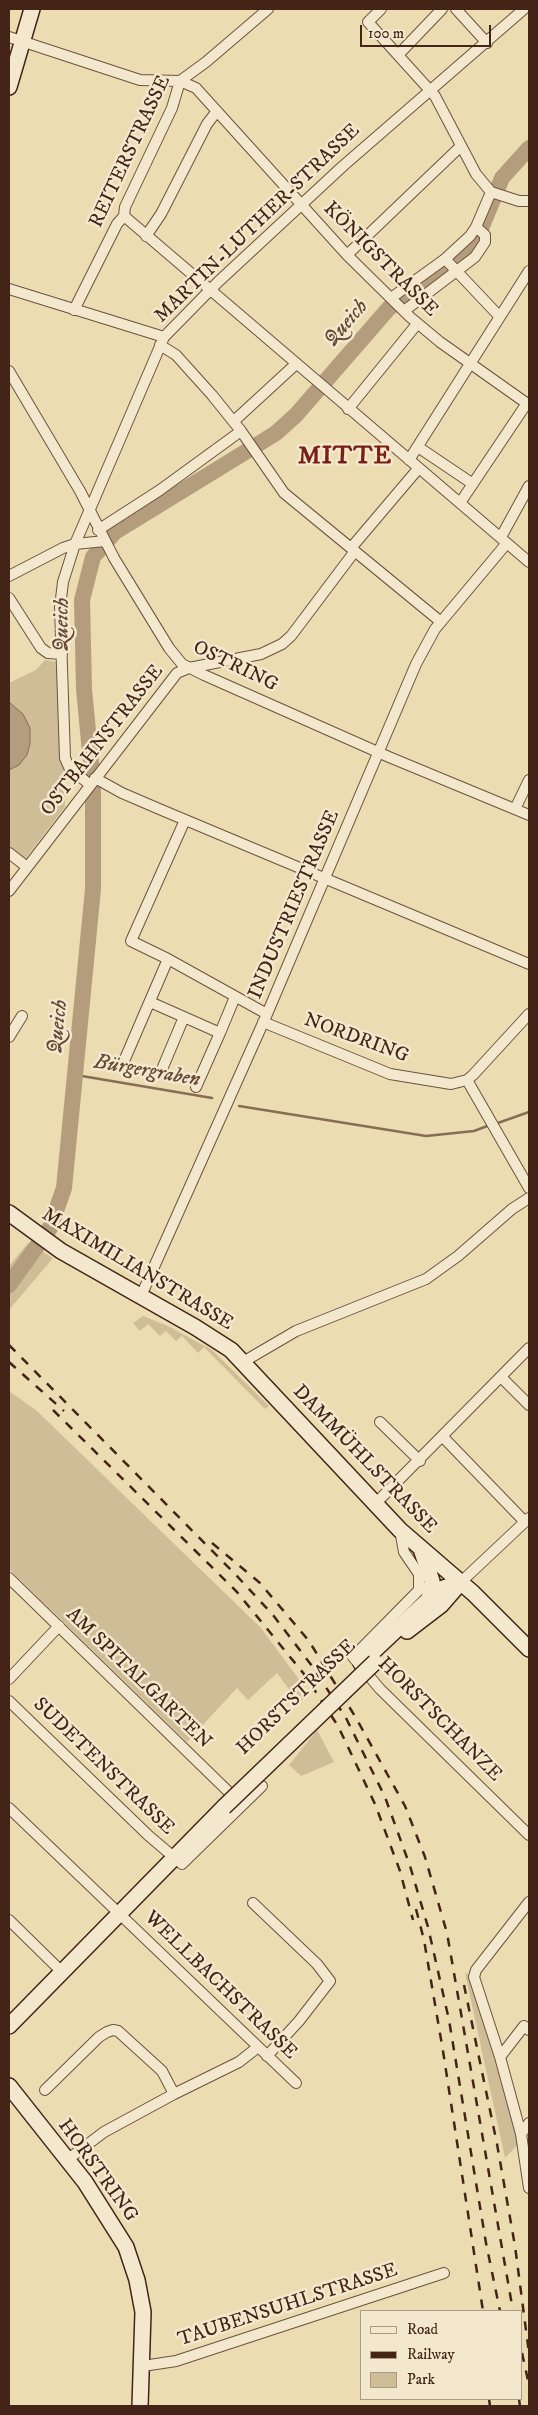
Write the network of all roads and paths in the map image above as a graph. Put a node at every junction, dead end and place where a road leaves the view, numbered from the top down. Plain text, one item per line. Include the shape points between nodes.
1 (32, 9) edge
2 (268, 9) edge
3 (381, 9) edge
4 (442, 9) edge
5 (456, 9) edge
6 (524, 9) edge
7 (16, 39) edge
8 (488, 42) junction
9 (398, 55) junction
10 (180, 81) junction
11 (9, 87) edge
12 (430, 89) junction
13 (217, 111) junction
14 (462, 146) junction
15 (494, 193) junction
16 (529, 200) edge
17 (301, 204) junction
18 (124, 216) junction
19 (480, 230) junction
20 (146, 236) junction
21 (347, 255) junction
22 (452, 266) junction
23 (527, 278) edge
24 (9, 290) edge
25 (211, 290) junction
26 (390, 298) junction
27 (74, 310) junction
28 (403, 310) junction
29 (499, 316) junction
30 (417, 324) junction
31 (162, 341) junction
32 (469, 363) junction
33 (296, 364) junction
34 (9, 371) edge
35 (528, 404) edge
36 (348, 409) junction
37 (234, 421) junction
38 (243, 434) junction
39 (418, 447) junction
40 (409, 460) junction
41 (418, 469) junction
42 (473, 484) junction
43 (529, 486) edge
44 (460, 503) junction
45 (89, 511) junction
46 (101, 536) junction
47 (504, 540) junction
48 (75, 544) junction
49 (353, 550) junction
50 (529, 562) edge
51 (9, 576) edge
52 (9, 598) edge
53 (441, 622) junction
54 (62, 654) junction
55 (188, 668) junction
56 (378, 752) junction
57 (529, 780) edge
58 (93, 782) junction
59 (515, 808) junction
60 (529, 815) edge
61 (185, 820) junction
62 (9, 852) edge
63 (27, 867) junction
64 (325, 877) junction
65 (9, 891) edge
66 (168, 959) junction
67 (529, 964) edge
68 (235, 997) junction
69 (150, 1002) junction
70 (529, 1014) edge
71 (22, 1016) dead end
72 (184, 1017) junction
73 (265, 1018) junction
74 (220, 1033) junction
75 (9, 1037) edge
76 (121, 1068) dead end
77 (160, 1074) dead end
78 (467, 1080) junction
79 (196, 1087) dead end
80 (529, 1188) edge
81 (529, 1198) edge
82 (9, 1213) edge
83 (141, 1296) junction
84 (529, 1348) edge
85 (243, 1362) junction
86 (501, 1377) junction
87 (529, 1405) edge
88 (380, 1422) dead end
89 (443, 1437) junction
90 (420, 1461) junction
91 (375, 1504) junction
92 (527, 1520) edge
93 (400, 1530) junction
94 (422, 1550) junction
95 (9, 1578) edge
96 (461, 1582) junction
97 (429, 1599) junction
98 (408, 1624) junction
99 (59, 1626) junction
100 (529, 1649) edge
101 (9, 1679) edge
102 (9, 1701) edge
103 (262, 1786) dead end
104 (242, 1805) junction
105 (9, 1808) edge
106 (529, 1834) edge
107 (174, 1858) junction
108 (253, 1902) dead end
109 (529, 1902) edge
110 (120, 1914) junction
111 (9, 1920) edge
112 (62, 1972) junction
113 (9, 2026) edge
114 (529, 2030) edge
115 (258, 2047) junction
116 (267, 2056) junction
117 (500, 2057) junction
118 (296, 2083) dead end
119 (9, 2086) edge
120 (45, 2090) dead end
121 (174, 2094) junction
122 (529, 2123) edge
123 (521, 2134) junction
124 (67, 2160) junction
125 (529, 2188) edge
126 (444, 2273) dead end
127 (143, 2366) junction
128 (140, 2406) edge

1 - 7 street
2 - 10 street, REITERSTRASSE
3 - 9 street via 368,22
4 - 9 street
5 - 8 street
6 - 8 street, MARTIN-LUTHER-STRASSE
7 - 10 street via 140,80
7 - 11 street
8 - 12 street, MARTIN-LUTHER-STRASSE
9 - 12 street
10 - 13 street, KÖNIGSTRASSE via 198,90
10 - 18 street, REITERSTRASSE via 172,108 124,207
12 - 14 street
12 - 17 street, MARTIN-LUTHER-STRASSE
13 - 17 street, KÖNIGSTRASSE
13 - 20 street via 206,124 161,214
14 - 15 street via 476,174
14 - 21 street
15 - 16 street via 519,201
15 - 19 street
17 - 21 street, KÖNIGSTRASSE
17 - 25 street, MARTIN-LUTHER-STRASSE
18 - 20 street
18 - 27 street, REITERSTRASSE
19 - 22 street via 485,242 475,257
19 - 26 street
20 - 25 street
21 - 26 street, KÖNIGSTRASSE
22 - 28 street via 432,288
22 - 29 street
23 - 29 street
24 - 27 street
25 - 31 street, MARTIN-LUTHER-STRASSE
25 - 33 street
26 - 28 street, KÖNIGSTRASSE
27 - 31 street
28 - 30 street, KÖNIGSTRASSE
29 - 32 street
30 - 32 street, KÖNIGSTRASSE
30 - 36 street
31 - 37 street
31 - 45 street, MARTIN-LUTHER-STRASSE
32 - 35 street, KÖNIGSTRASSE
32 - 39 street
33 - 36 street
33 - 37 street
34 - 45 street, OSTRING
35 - 42 street
36 - 40 street
37 - 38 street
38 - 46 street via 160,490
38 - 49 street via 284,493
39 - 40 street
39 - 42 street
40 - 41 street
41 - 44 street
41 - 49 street, OSTBAHNSTRASSE
42 - 44 street
43 - 47 street, INDUSTRIESTRASSE
44 - 47 street
45 - 46 street, OSTRING
45 - 48 street, MARTIN-LUTHER-STRASSE
46 - 48 street
46 - 55 street, OSTRING via 172,653
47 - 50 street
47 - 53 street, INDUSTRIESTRASSE
48 - 51 street via 53,551
48 - 54 street, MARTIN-LUTHER-STRASSE via 62,592
49 - 53 street
49 - 55 street, OSTBAHNSTRASSE via 287,640 262,654
52 - 54 street via 41,648 48,653
53 - 56 street, INDUSTRIESTRASSE via 416,664
54 - 58 street, MARTIN-LUTHER-STRASSE via 66,758 74,773
55 - 56 street, OSTRING
55 - 58 street, OSTBAHNSTRASSE via 175,676
56 - 59 street, OSTRING
56 - 64 street, INDUSTRIESTRASSE
57 - 59 street
58 - 61 street, MARTIN-LUTHER-STRASSE
58 - 63 street, OSTBAHNSTRASSE
59 - 60 street, OSTRING
61 - 64 street, MARTIN-LUTHER-STRASSE
61 - 66 street, NORDRING via 131,941
62 - 63 street
63 - 65 street, OSTBAHNSTRASSE
64 - 67 street, MARTIN-LUTHER-STRASSE
64 - 73 street, INDUSTRIESTRASSE
66 - 68 street, NORDRING
66 - 69 street
68 - 73 street, NORDRING
68 - 74 street
69 - 72 street
69 - 76 street
70 - 78 street
71 - 75 street
72 - 74 street
72 - 77 street
73 - 78 street, NORDRING via 390,1074 452,1084
73 - 83 street, INDUSTRIESTRASSE
74 - 79 street
78 - 80 street
81 - 85 street via 426,1279 296,1332
82 - 83 street, MAXIMILIANSTRASSE via 61,1250
83 - 85 street, MAXIMILIANSTRASSE via 231,1350
84 - 86 street
85 - 91 street, DAMMÜHLSTRASSE
86 - 87 street
86 - 89 street
88 - 90 street
89 - 90 street
89 - 92 street
90 - 91 street
91 - 93 street, DAMMÜHLSTRASSE
92 - 96 street, HORSTSTRASSE
93 - 94 street, DAMMÜHLSTRASSE
93 - 106 street, HORSTSCHANZE via 404,1552 419,1574 420,1585 416,1594 353,1657
94 - 96 street, DAMMÜHLSTRASSE
94 - 97 street via 432,1581
95 - 99 street, AM SPITALGARTEN
96 - 97 street, HORSTSTRASSE via 443,1588
96 - 98 street, HORSTSTRASSE via 441,1605
96 - 100 street, DAMMÜHLSTRASSE
97 - 98 street, HORSTSTRASSE
98 - 107 street, HORSTSTRASSE via 188,1835
99 - 101 street
99 - 104 street, AM SPITALGARTEN
102 - 107 street, SUDETENSTRASSE
103 - 104 street, HORSTSTRASSE
104 - 107 street, HORSTSTRASSE via 182,1864
105 - 110 street, WELLBACHSTRASSE
107 - 110 street, HORSTSTRASSE
108 - 116 street via 317,1964 330,1981
109 - 117 street via 476,1970 474,1977
110 - 112 street, HORSTSTRASSE
110 - 115 street, WELLBACHSTRASSE
111 - 112 street
112 - 113 street, HORSTSTRASSE
114 - 117 street via 524,2026
115 - 116 street, WELLBACHSTRASSE
115 - 121 street via 239,2062
116 - 118 street, WELLBACHSTRASSE
117 - 123 street
119 - 124 street, HORSTRING
120 - 121 street via 99,2037 113,2030 162,2071
121 - 124 street via 104,2132
122 - 123 street
123 - 125 street
124 - 127 street, HORSTRING via 105,2210 126,2247 143,2312
126 - 127 street, TAUBENSUHLSTRASSE via 176,2361
127 - 128 street, HORSTRING

